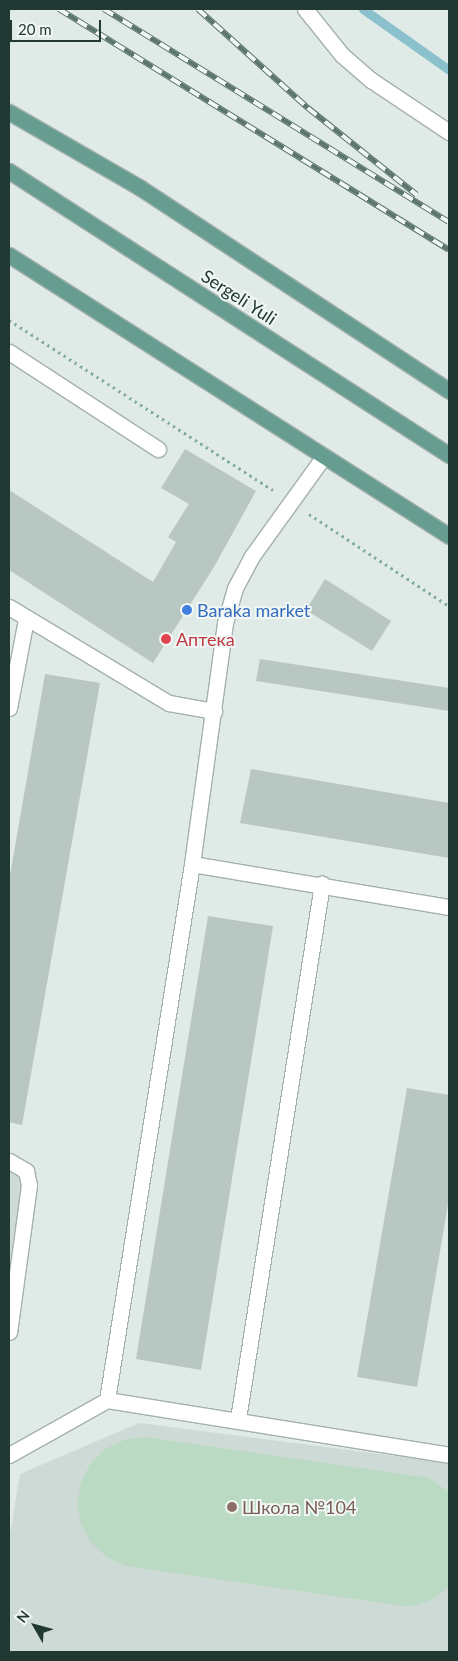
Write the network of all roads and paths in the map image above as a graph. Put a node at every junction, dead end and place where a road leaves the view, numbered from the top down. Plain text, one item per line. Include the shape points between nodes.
1 (305, 9) edge
2 (9, 112) edge
3 (449, 132) edge
4 (9, 171) edge
5 (9, 255) edge
6 (9, 320) edge
7 (9, 352) edge
8 (449, 391) edge
9 (158, 449) dead end
10 (449, 455) edge
11 (324, 456) junction
12 (291, 502) junction
13 (449, 536) edge
14 (449, 606) edge
15 (9, 608) edge
16 (26, 619) junction
17 (9, 708) edge
18 (214, 711) junction
19 (192, 864) junction
20 (322, 884) junction
21 (449, 907) edge
22 (9, 1161) edge
23 (9, 1332) edge
24 (108, 1400) junction
25 (238, 1419) junction
26 (449, 1454) edge
27 (9, 1455) edge

1 - 3 street via 342,55 356,67
2 - 8 main road via 139,188
4 - 10 main road, Sergeli Yuli
5 - 11 main road
6 - 12 path
7 - 9 street
11 - 12 street
11 - 13 main road
12 - 14 path
12 - 18 street via 252,556 235,588 225,623
15 - 16 street
16 - 17 street
16 - 18 street via 169,703
18 - 19 street
19 - 20 street
19 - 24 street
20 - 21 street
20 - 25 street
22 - 23 street via 26,1170 29,1185
24 - 25 street
24 - 27 street
25 - 26 street

